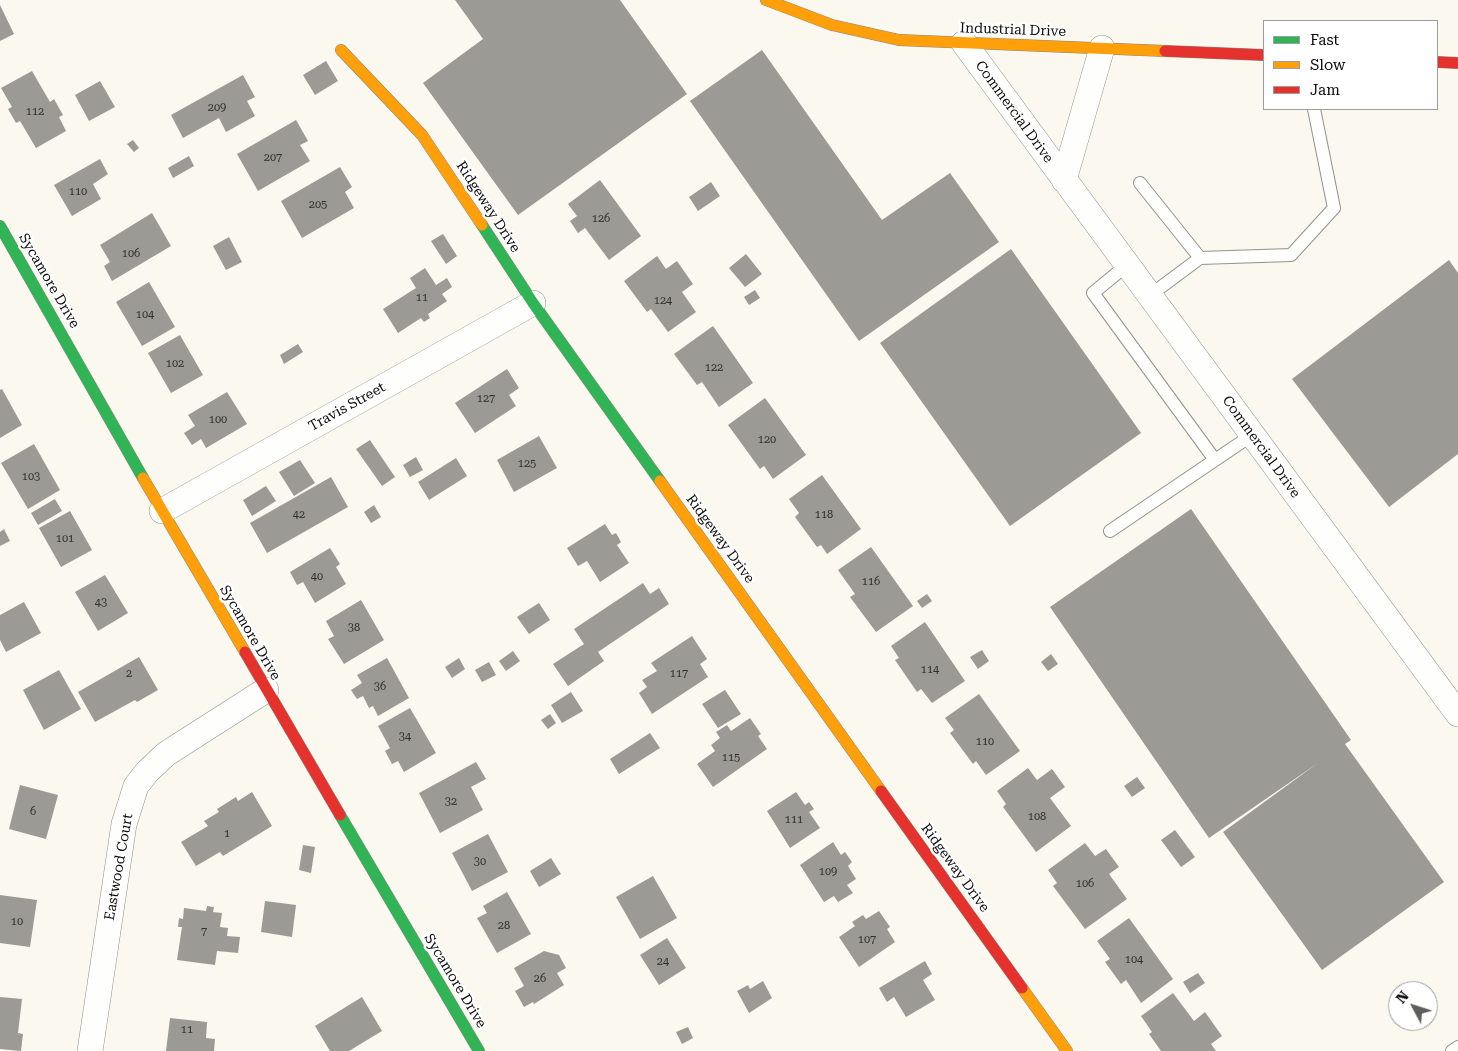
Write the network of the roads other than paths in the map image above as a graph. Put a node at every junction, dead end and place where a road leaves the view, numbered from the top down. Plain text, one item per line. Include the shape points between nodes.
1 (766, 0) edge
2 (964, 43) junction
3 (1102, 48) junction
4 (341, 50) dead end
5 (1263, 55) edge
6 (1438, 62) edge
7 (1458, 63) edge
8 (1314, 110) edge
9 (1064, 180) junction
10 (1140, 183) dead end
11 (0, 226) edge
12 (1200, 258) junction
13 (1126, 265) junction
14 (1149, 296) junction
15 (533, 303) junction
16 (1252, 435) junction
17 (1215, 460) junction
18 (162, 511) junction
19 (1110, 531) dead end
20 (266, 690) junction
21 (1458, 714) edge
22 (1458, 1047) edge
23 (90, 1051) edge
24 (479, 1051) edge
25 (1067, 1051) edge
26 (1452, 1051) edge

1 - 2 street, Industrial Drive via 832,25 898,40
2 - 3 street, Industrial Drive
2 - 9 street, Commercial Drive
3 - 5 street, Industrial Drive
3 - 9 street, Commercial Drive
4 - 15 street, Ridgeway Drive via 422,135
6 - 7 street
8 - 12 lane via 1334,208 1291,255
9 - 13 street, Commercial Drive
10 - 12 lane
11 - 18 street, Sycamore Drive
12 - 14 lane
13 - 14 street, Commercial Drive
13 - 17 lane via 1094,293
14 - 16 street, Commercial Drive
15 - 18 street, Travis Street
15 - 25 street, Ridgeway Drive
16 - 17 lane
16 - 21 street, Commercial Drive
17 - 19 lane
18 - 20 street, Sycamore Drive
20 - 23 street, Eastwood Court via 166,754 136,786 124,824
20 - 24 street, Sycamore Drive
22 - 26 lane

